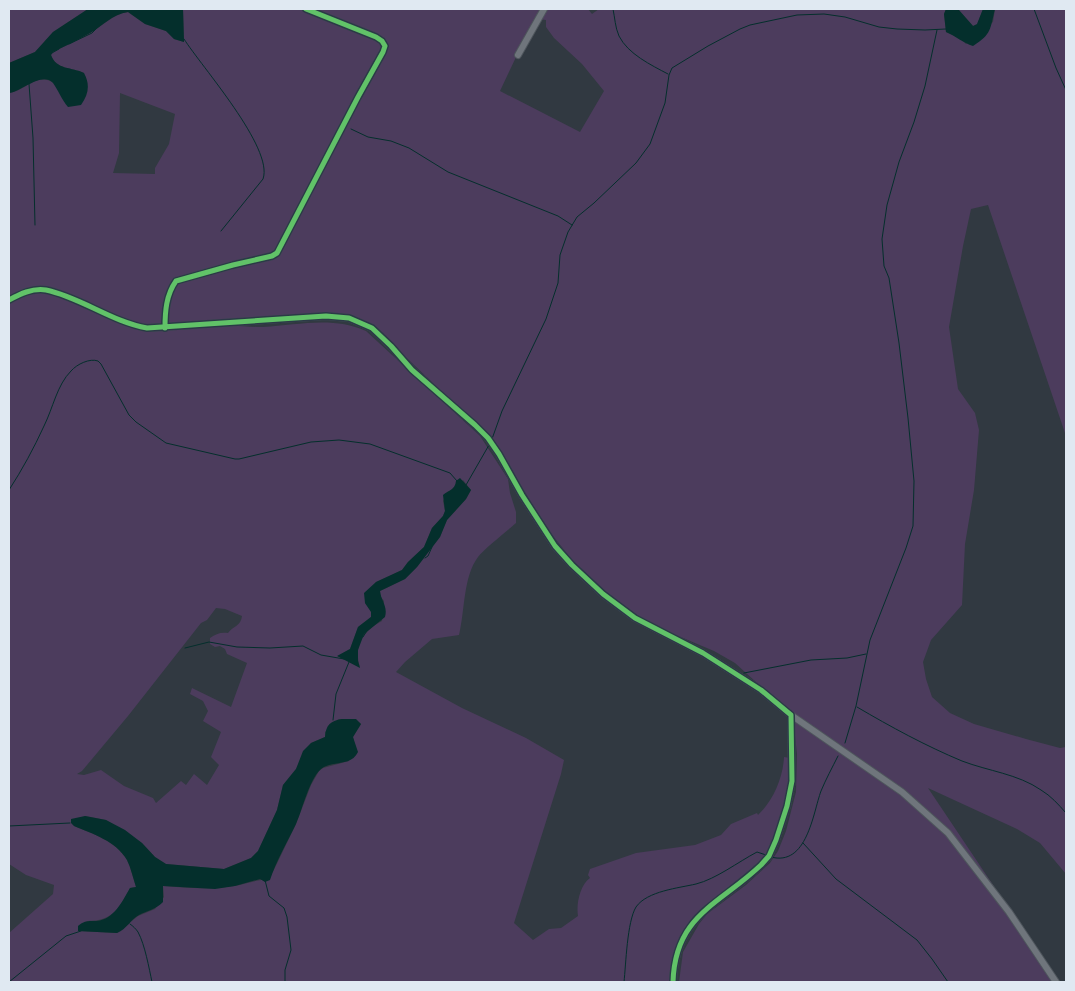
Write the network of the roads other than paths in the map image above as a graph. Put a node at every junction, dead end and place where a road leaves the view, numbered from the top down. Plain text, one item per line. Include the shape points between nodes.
1 (306, 9) edge
2 (544, 9) edge
3 (518, 55) dead end
4 (9, 300) edge
5 (165, 328) junction
6 (791, 714) junction
7 (673, 982) edge
8 (1056, 982) edge

1 - 5 street via 376,37 382,41 383,52 278,253 176,282 165,310
2 - 3 street
4 - 5 street via 26,292 45,290 137,326
5 - 6 street via 338,316 372,328 412,370 488,438 555,546 603,594 635,618 703,653 761,690
6 - 7 street via 792,781 787,806 769,856 695,919 677,950
6 - 8 street via 902,792 948,833 1009,912

